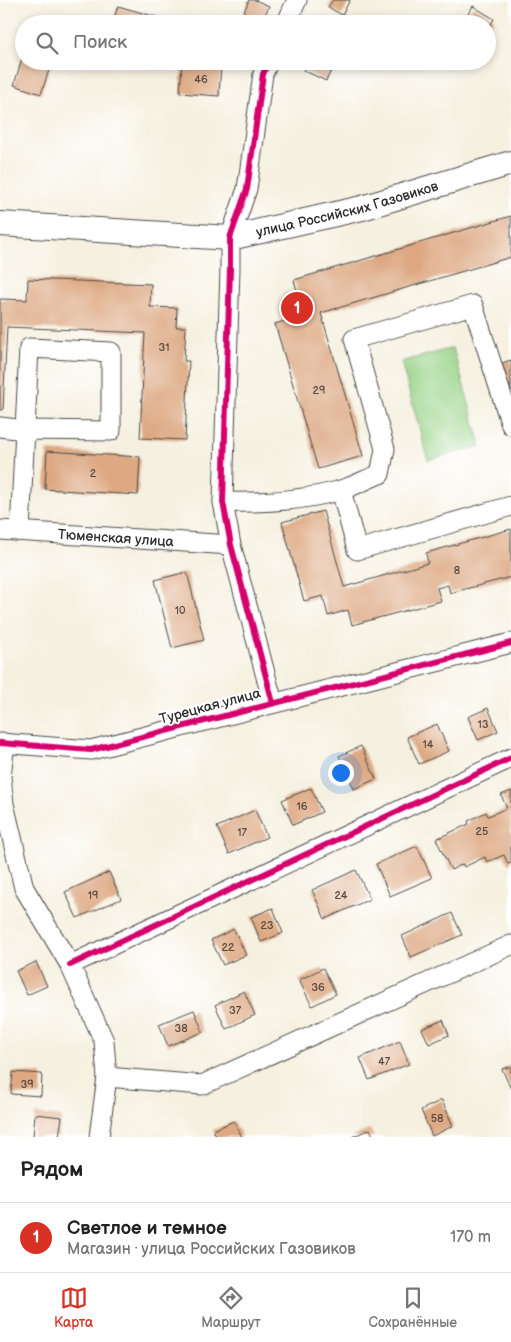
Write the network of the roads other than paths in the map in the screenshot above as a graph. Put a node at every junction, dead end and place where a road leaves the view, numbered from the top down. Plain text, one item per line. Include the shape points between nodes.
1 (297, 0) edge
2 (290, 15) edge
3 (265, 70) edge
4 (511, 163) edge
5 (0, 224) edge
6 (230, 238) junction
7 (511, 425) edge
8 (0, 427) edge
9 (25, 430) junction
10 (341, 490) junction
11 (223, 502) junction
12 (511, 506) edge
13 (0, 530) edge
14 (20, 530) junction
15 (231, 545) junction
16 (511, 643) edge
17 (273, 703) junction
18 (3, 743) edge
19 (511, 758) edge
20 (511, 945) edge
21 (70, 964) junction
22 (107, 1077) junction
23 (99, 1137) edge

1 - 2 street
3 - 6 street via 248,189
4 - 6 main road, улица Российских Газовиков via 362,208
5 - 6 main road, улица Российских Газовиков
6 - 11 street
7 - 10 street via 473,305 354,339 385,449 380,474
8 - 9 street
9 - 9 street via 112,431 111,352 29,348
9 - 14 street
10 - 11 street via 302,498
10 - 12 street via 357,550
11 - 15 street
13 - 14 street, Тюменская улица
14 - 15 street, Тюменская улица
15 - 17 street
16 - 17 street, Турецкая улица
17 - 18 street, Турецкая улица via 91,750
18 - 21 street via 1,776 4,804 24,888
19 - 21 street
20 - 22 street via 202,1085
21 - 22 street via 104,1042
22 - 23 street

